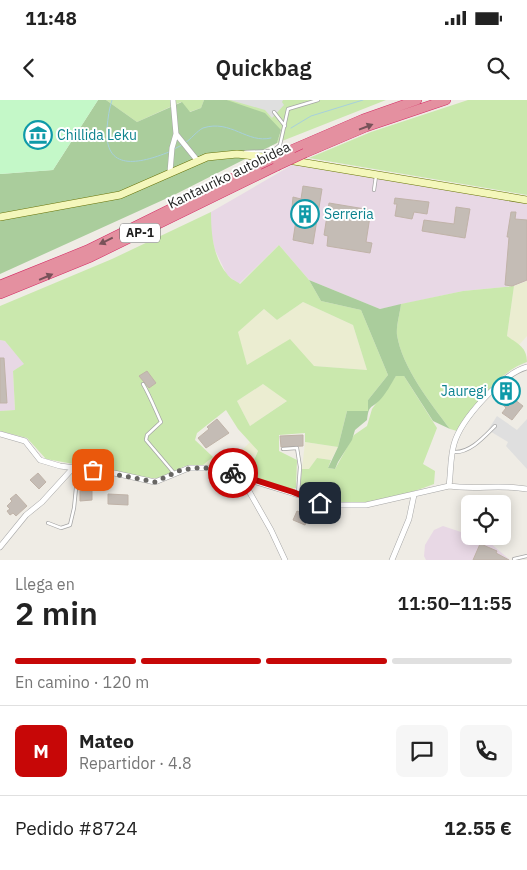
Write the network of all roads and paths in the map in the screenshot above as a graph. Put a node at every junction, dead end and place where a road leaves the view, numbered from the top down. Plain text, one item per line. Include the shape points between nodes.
1 (172, 100) edge
2 (318, 100) edge
3 (417, 100) edge
4 (446, 100) edge
5 (274, 112) dead end
6 (285, 126) junction
7 (176, 134) junction
8 (280, 145) junction
9 (237, 154) junction
10 (197, 160) junction
11 (299, 162) junction
12 (170, 172) junction
13 (376, 175) junction
14 (374, 190) dead end
15 (527, 200) edge
16 (0, 217) edge
17 (0, 285) edge
18 (0, 294) edge
19 (527, 367) edge
20 (142, 384) dead end
21 (495, 426) dead end
22 (0, 434) edge
23 (283, 449) dead end
24 (452, 452) junction
25 (76, 468) junction
26 (175, 474) junction
27 (241, 476) junction
28 (449, 486) junction
29 (527, 488) edge
30 (298, 494) junction
31 (414, 495) junction
32 (48, 523) dead end
33 (0, 547) edge
34 (527, 556) edge
35 (514, 559) dead end
36 (285, 560) edge
37 (392, 560) edge

1 - 7 street
2 - 6 lane via 288,109
3 -> 17 highway, Kantauriko autobidea / AP-1, bridge via 291,150 87,250
18 -> 4 highway, Kantauriko autobidea / AP-1, bridge via 91,257 305,153 366,127
5 - 6 lane
6 - 8 lane
7 - 10 street
7 - 12 street
8 - 9 lane via 273,151
8 - 11 lane
9 - 10 main road
9 - 11 main road
10 - 12 main road
11 - 13 main road
12 - 16 main road via 120,195
13 - 14 lane
13 - 15 main road
19 - 24 street via 507,377 488,394 460,432
20 - 26 lane via 161,422 146,440
21 - 24 lane via 469,448
22 - 25 street via 25,441 46,463
23 - 30 lane via 297,448 300,467
24 - 28 street
25 - 26 street via 155,482
25 - 32 lane via 70,525 61,528
25 - 33 street via 26,515
26 - 27 street via 189,468 211,468
27 - 30 street
27 - 36 street
28 - 29 street via 509,485
28 - 31 street
30 - 31 street via 320,503 349,506
31 - 37 street via 409,519
34 - 35 lane

